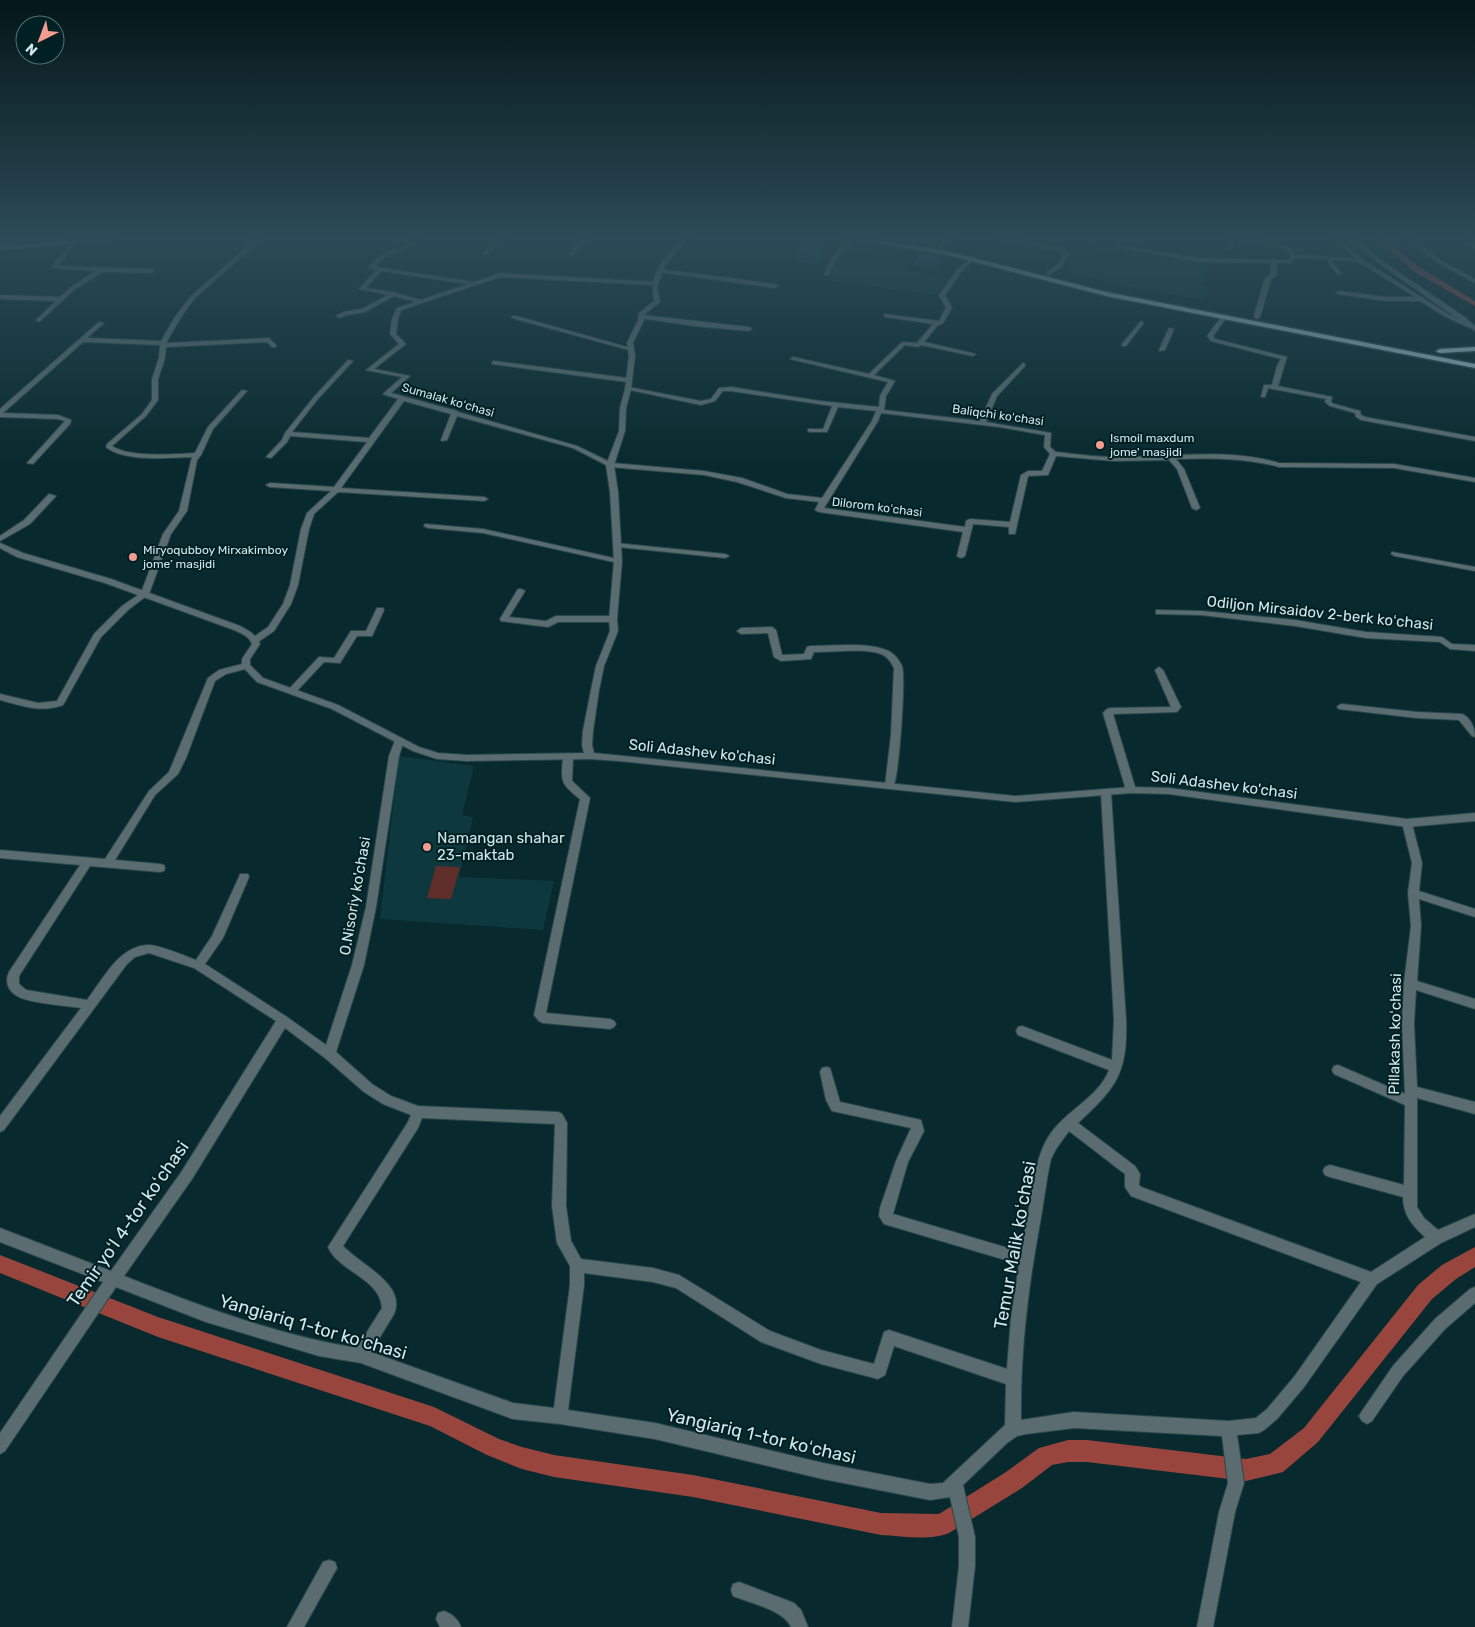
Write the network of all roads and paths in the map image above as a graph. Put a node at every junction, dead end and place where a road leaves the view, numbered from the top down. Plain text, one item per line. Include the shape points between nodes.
1 (45, 314) edge
2 (180, 314) edge
3 (343, 314) edge
4 (397, 314) edge
5 (642, 314) edge
6 (946, 314) edge
7 (1208, 314) edge
8 (1241, 314) edge
9 (1257, 314) edge
10 (1444, 314) edge
11 (1457, 314) edge
12 (886, 315) dead end
13 (339, 316) dead end
14 (514, 316) dead end
15 (642, 317) junction
16 (1224, 317) junction
17 (1257, 317) junction
18 (39, 320) dead end
19 (102, 323) dead end
20 (938, 323) junction
21 (1141, 323) dead end
22 (749, 328) dead end
23 (1473, 328) edge
24 (1171, 329) dead end
25 (81, 340) junction
26 (163, 344) junction
27 (920, 344) junction
28 (1124, 344) dead end
29 (274, 346) dead end
30 (1475, 349) edge
31 (630, 350) junction
32 (1162, 350) dead end
33 (1440, 351) junction
34 (973, 354) dead end
35 (793, 359) dead end
36 (1475, 360) edge
37 (350, 362) dead end
38 (494, 363) dead end
39 (1023, 365) dead end
40 (1475, 366) edge
41 (870, 376) junction
42 (627, 380) junction
43 (1275, 387) junction
44 (628, 389) junction
45 (244, 391) dead end
46 (1263, 396) dead end
47 (402, 399) junction
48 (836, 404) junction
49 (880, 411) junction
50 (455, 412) junction
51 (0, 413) edge
52 (982, 423) junction
53 (810, 430) dead end
54 (287, 434) junction
55 (1475, 439) edge
56 (371, 440) junction
57 (444, 440) dead end
58 (1054, 454) junction
59 (198, 455) junction
60 (269, 457) dead end
61 (1171, 457) junction
62 (31, 463) dead end
63 (610, 465) junction
64 (1475, 480) edge
65 (270, 485) dead end
66 (336, 490) junction
67 (52, 496) dead end
68 (484, 499) dead end
69 (824, 500) junction
70 (1196, 508) dead end
71 (428, 526) dead end
72 (968, 530) junction
73 (0, 539) edge
74 (0, 545) edge
75 (618, 545) junction
76 (1395, 554) dead end
77 (725, 556) dead end
78 (961, 556) dead end
79 (618, 562) junction
80 (1475, 568) edge
81 (521, 591) dead end
82 (145, 594) junction
83 (380, 610) dead end
84 (1159, 612) dead end
85 (613, 619) junction
86 (741, 631) dead end
87 (255, 640) junction
88 (1475, 648) edge
89 (246, 666) junction
90 (1159, 670) dead end
91 (292, 691) junction
92 (0, 697) edge
93 (1342, 707) dead end
94 (1475, 734) edge
95 (399, 740) junction
96 (590, 756) junction
97 (568, 757) junction
98 (890, 786) junction
99 (1131, 790) junction
100 (1106, 793) junction
101 (1475, 817) edge
102 (1407, 823) junction
103 (0, 854) edge
104 (87, 862) junction
105 (107, 864) junction
106 (160, 868) dead end
107 (244, 877) dead end
108 (1413, 893) junction
109 (1475, 913) edge
110 (198, 965) junction
111 (1410, 983) junction
112 (1475, 1004) edge
113 (90, 1005) junction
114 (283, 1020) junction
115 (610, 1024) dead end
116 (1022, 1031) dead end
117 (329, 1054) junction
118 (1116, 1067) junction
119 (1338, 1070) dead end
120 (826, 1072) dead end
121 (1410, 1096) junction
122 (1475, 1108) edge
123 (418, 1112) junction
124 (1070, 1124) junction
125 (0, 1126) edge
126 (1330, 1171) dead end
127 (1410, 1193) junction
128 (1475, 1220) edge
129 (0, 1235) edge
130 (1436, 1238) junction
131 (1027, 1260) junction
132 (577, 1265) junction
133 (1372, 1279) junction
134 (113, 1280) junction
135 (1475, 1294) edge
136 (361, 1356) junction
137 (1013, 1379) junction
138 (560, 1416) junction
139 (1367, 1416) dead end
140 (1013, 1429) junction
141 (1229, 1437) junction
142 (0, 1446) edge
143 (956, 1488) junction
144 (329, 1568) dead end
145 (739, 1590) dead end
146 (295, 1627) edge
147 (800, 1627) edge
148 (960, 1627) edge
149 (1205, 1627) edge

1 - 18 street
2 - 26 street
3 - 13 street
4 - 47 street, Sumalak koʻchasi via 394,336 403,344 369,370 407,376 386,393
5 - 15 street
6 - 20 street
7 - 16 main road
8 - 17 main road
9 - 17 street
10 - 23 street
11 - 23 street
12 - 20 street
14 - 31 street
15 - 22 street
15 - 31 street via 632,335
16 - 40 main road
16 - 43 street via 1211,333 1213,340 1286,358 1280,366
17 - 33 main road
19 - 25 street
20 - 27 street
21 - 28 street
24 - 32 street
25 - 26 street
25 - 51 street
26 - 29 street via 269,340
26 - 59 street via 155,379 155,400 144,416 108,447 135,454
27 - 34 street
27 - 41 street via 904,343
30 - 33 main road
31 - 42 street
33 - 36 main road
35 - 41 street
37 - 54 street
38 - 42 street
39 - 52 street via 994,396
41 - 49 street, Dilorom koʻchasi via 892,381 883,396 884,404
42 - 44 street
43 - 46 street via 1266,386
43 - 55 street via 1327,397 1330,404 1356,411 1360,418
44 - 48 street, Baliqchi koʻchasi via 701,403 714,400 722,388
44 - 63 street via 622,431
45 - 59 street via 210,428
47 - 50 street, Sumalak koʻchasi
47 - 56 street
48 - 49 street, Baliqchi koʻchasi
48 - 53 street via 825,431
49 - 52 street, Baliqchi koʻchasi
49 - 69 street, Dilorom koʻchasi
50 - 57 street
50 - 63 street, Sumalak koʻchasi via 575,447
51 - 62 street via 68,420
52 - 58 street, Baliqchi koʻchasi via 1048,434 1047,447
54 - 56 street
54 - 60 street via 285,441
56 - 66 street
58 - 61 street via 1105,459
58 - 72 street via 1045,473 1025,475 1012,528 970,521
59 - 82 street via 194,459 183,511 167,534
61 - 64 street via 1255,458 1286,465 1394,466
61 - 70 street
63 - 69 street via 704,473 739,480 786,496
63 - 75 street
65 - 66 street
66 - 68 street
66 - 87 street via 308,521 288,604 271,629
67 - 73 street via 27,522
69 - 72 street, Dilorom koʻchasi via 819,509 822,511
71 - 79 street via 483,531
72 - 78 street
74 - 82 street via 37,561
75 - 77 street
75 - 79 street
76 - 80 street
79 - 85 street
81 - 85 street via 504,619 548,624 556,619
82 - 87 street via 237,628
82 - 92 street via 97,636 60,703 40,706
83 - 91 street via 369,634 354,633 337,661 322,660
84 - 88 street, Odiljon Mirsaidov 2-berk koʻchasi via 1295,623 1366,635 1442,640 1450,646
85 - 96 street via 614,631 600,666 593,698 588,738
86 - 98 street via 772,630 778,657 781,658 808,657 810,649 879,649 889,654 898,668 896,735
87 - 89 street
89 - 91 street, Soli Adashev ko'chasi via 260,680
89 - 105 street via 216,674 211,680 173,774 152,793
90 - 99 street via 1176,707 1174,710 1108,713
91 - 95 street, Soli Adashev ko'chasi via 335,707
93 - 94 street via 1462,717
95 - 97 street, Soli Adashev ko'chasi via 451,758
95 - 117 street, O.Nisoriy ko'chasi via 367,926
96 - 97 street, Soli Adashev ko'chasi
96 - 98 street, Soli Adashev ko'chasi
97 - 115 street via 566,782 585,798 540,1015 543,1018
98 - 100 street, Soli Adashev ko'chasi via 1015,799
99 - 100 street, Soli Adashev ko'chasi
99 - 102 street, Soli Adashev ko'chasi via 1169,791
100 - 118 street, Temur Malik koʻchasi via 1119,1014
101 - 102 street, Soli Adashev ko'chasi
102 - 108 street, Pillakash koʻchasi via 1417,863
103 - 104 street
104 - 105 street
104 - 113 street via 13,975 13,986 23,994
105 - 106 street
107 - 110 street via 217,938
108 - 109 street
108 - 111 street, Pillakash koʻchasi via 1416,926
110 - 113 street via 156,951 143,949 132,953 122,961
110 - 114 street
111 - 112 street
111 - 121 street, Pillakash koʻchasi
113 - 125 street
114 - 117 street
114 - 134 street, Temir yoʻl 4-tor koʻchasi via 187,1175
116 - 118 street
117 - 123 street via 368,1088 387,1100
118 - 124 street, Temur Malik koʻchasi via 1103,1094
119 - 121 street
120 - 131 street via 836,1107 917,1124 918,1131 902,1161 887,1208 889,1219
121 - 122 street
121 - 127 street, Pillakash koʻchasi
123 - 132 street via 559,1118 559,1206 564,1243
123 - 136 street via 414,1124 335,1247 389,1295 389,1309
124 - 131 street, Temur Malik koʻchasi via 1051,1145 1045,1162
124 - 133 street via 1130,1170 1133,1174 1132,1188 1136,1192
126 - 127 street
127 - 130 street, Pillakash koʻchasi via 1410,1208 1419,1223
128 - 130 street
129 - 134 street, Yangiariq 1-tor koʻchasi
130 - 133 street
131 - 137 street, Temur Malik koʻchasi
132 - 137 street via 653,1275 679,1282 766,1337 878,1372 889,1337
132 - 138 street
133 - 141 street via 1299,1382 1272,1414 1259,1425
134 - 136 street, Yangiariq 1-tor koʻchasi via 206,1316 319,1349
134 - 142 street, Temir yoʻl 4-tor koʻchasi
135 - 139 street via 1440,1324 1398,1371
136 - 138 street, Yangiariq 1-tor koʻchasi via 513,1411
137 - 140 street, Temur Malik koʻchasi
138 - 143 street, Yangiariq 1-tor koʻchasi via 655,1432 930,1492
140 - 141 street via 1074,1420
140 - 143 street, Yangiariq 1-tor koʻchasi via 978,1458
141 - 149 street via 1236,1483 1227,1512
143 - 148 street via 967,1537
144 - 146 street
145 - 147 street via 788,1609

